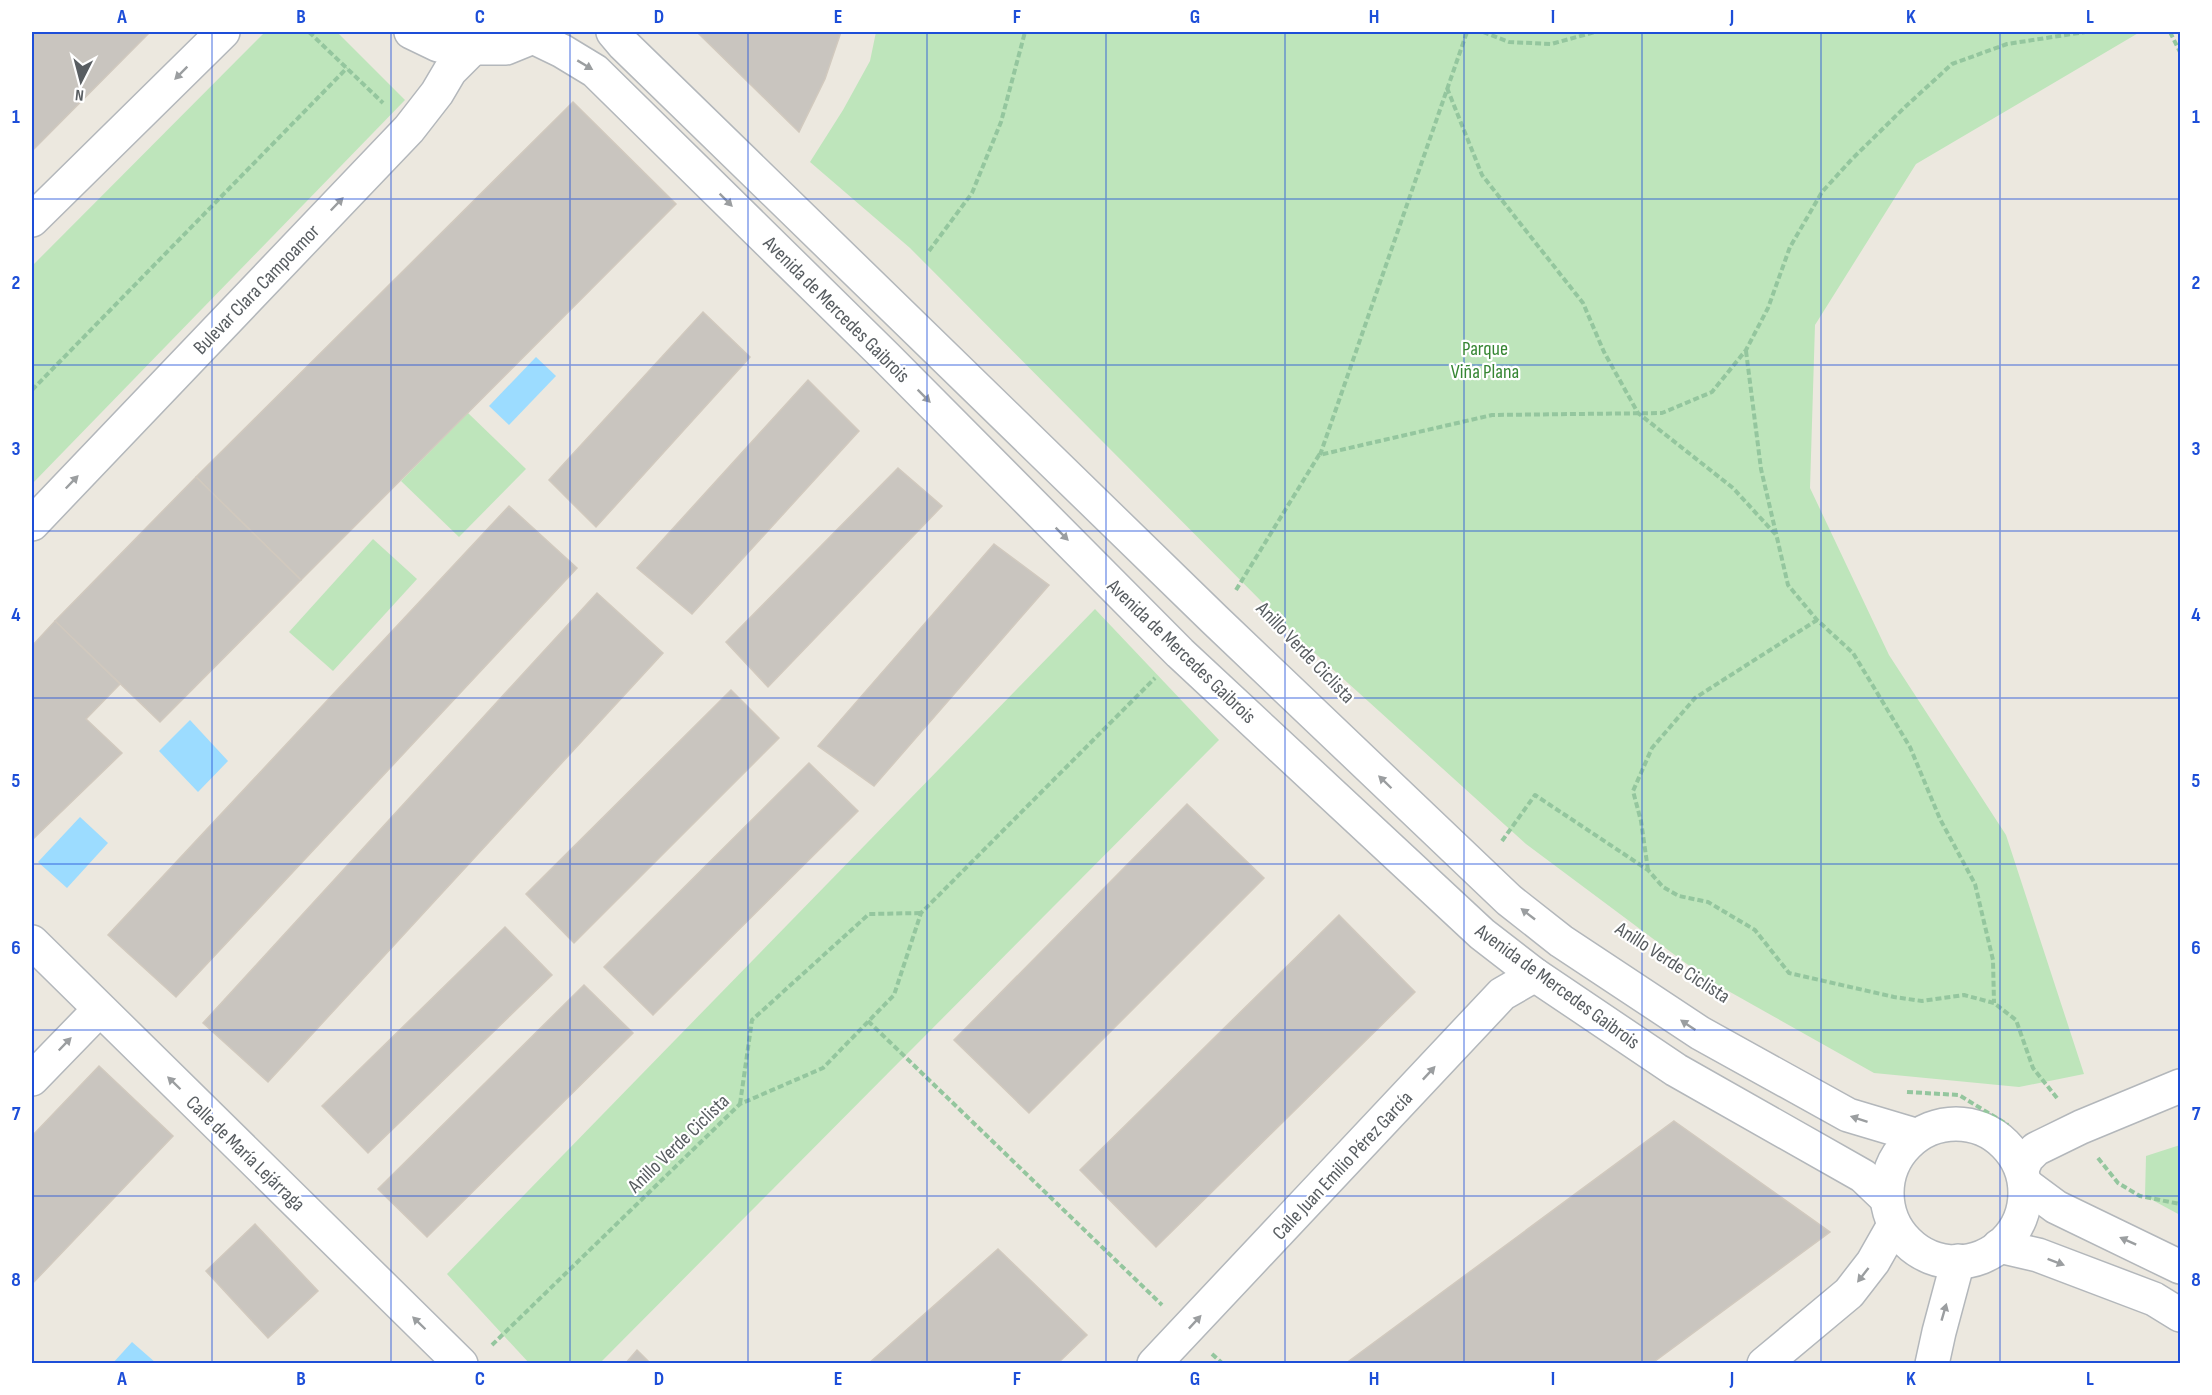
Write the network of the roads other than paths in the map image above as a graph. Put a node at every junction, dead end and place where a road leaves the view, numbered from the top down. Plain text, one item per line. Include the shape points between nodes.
1 (223, 32) edge
2 (411, 32) edge
3 (613, 32) edge
4 (537, 34) edge
5 (473, 48) junction
6 (32, 220) edge
7 (32, 524) edge
8 (32, 942) edge
9 (1535, 975) junction
10 (99, 1010) junction
11 (32, 1078) edge
12 (2181, 1086) edge
13 (2081, 1127) junction
14 (1915, 1135) junction
15 (1991, 1136) junction
16 (2023, 1177) junction
17 (1890, 1211) junction
18 (1999, 1246) junction
19 (1958, 1261) junction
20 (2181, 1266) edge
21 (2181, 1315) edge
22 (461, 1364) edge
23 (1154, 1364) edge
24 (1764, 1364) edge
25 (1932, 1364) edge

1 -> 6 street
2 - 5 street via 438,45
14 -> 3 street, Avenida de Mercedes Gaibrois via 1848,1115 1700,1033 1561,941 1509,900 1223,609
4 - 5 street via 506,48
4 -> 9 street, Avenida de Mercedes Gaibrois via 595,71 1180,652 1482,934
7 -> 5 street, Bulevar Clara Campoamor via 409,129 450,71
8 - 10 street, Calle de María Lejárraga
9 - 17 street, Avenida de Mercedes Gaibrois via 1676,1070 1863,1176
23 -> 9 street, Calle Juan Emilio Pérez García via 1502,994
11 -> 10 street
22 -> 10 street, Calle de María Lejárraga
12 - 13 street
13 - 15 street
13 - 16 street via 2036,1149 2027,1158
14 - 15 street via 1945,1126
14 - 17 street via 1899,1152 1888,1174
15 - 16 street via 2014,1154
16 - 18 street via 2025,1201 2020,1218
20 -> 16 street via 2056,1207
17 - 19 street via 1914,1248 1943,1260
17 -> 24 street via 1873,1262 1849,1293
18 - 19 street via 1973,1260
18 -> 21 street via 2038,1255 2143,1295
25 -> 19 street

